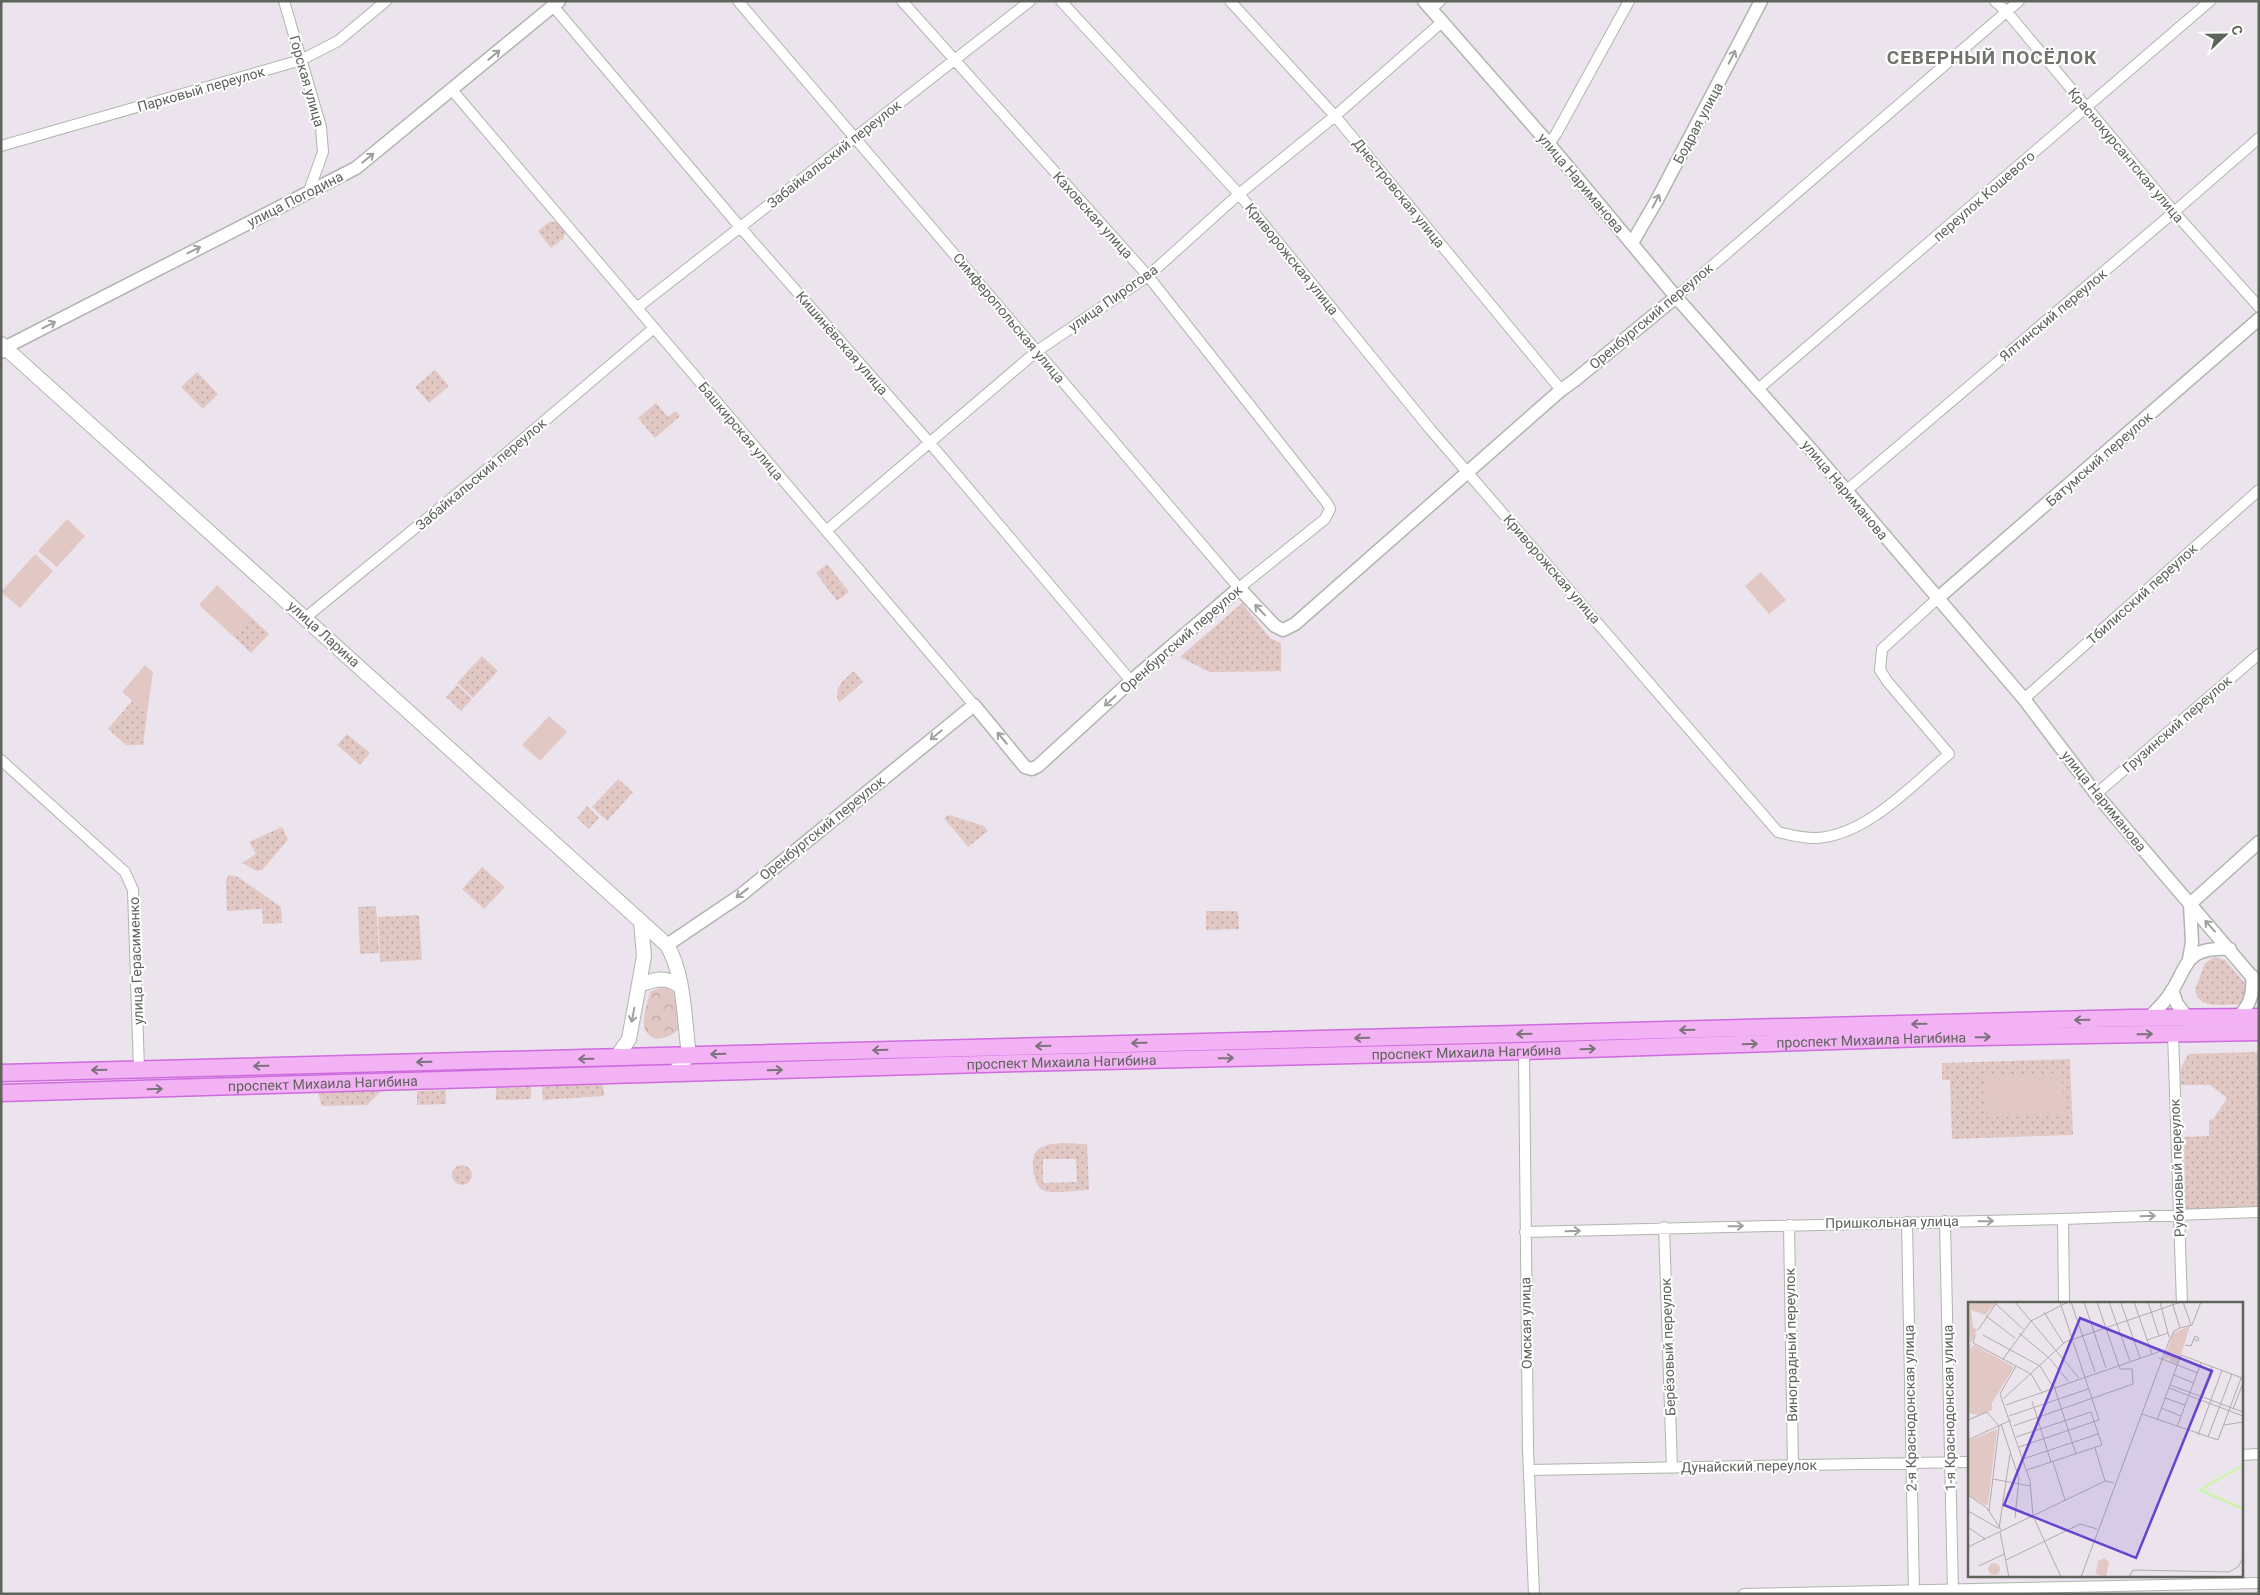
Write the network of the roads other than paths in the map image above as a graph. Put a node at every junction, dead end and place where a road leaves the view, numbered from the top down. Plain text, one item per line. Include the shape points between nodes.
1 (284, 1) edge
2 (386, 1) edge
3 (738, 1) edge
4 (902, 1) edge
5 (1030, 1) edge
6 (1061, 1) edge
7 (1230, 1) edge
8 (1629, 1) edge
9 (1761, 1) edge
10 (1995, 1) edge
11 (2019, 1) edge
12 (2210, 1) edge
13 (556, 4) edge
14 (1432, 4) edge
15 (2006, 12) junction
16 (1442, 22) junction
17 (301, 60) junction
18 (954, 62) junction
19 (452, 90) junction
20 (2086, 108) junction
21 (1335, 116) junction
22 (855, 138) junction
23 (2259, 138) edge
24 (1549, 144) junction
25 (1, 146) edge
26 (320, 161) junction
27 (338, 177) junction
28 (310, 191) junction
29 (1239, 194) junction
30 (2174, 212) junction
31 (740, 227) junction
32 (1632, 243) junction
33 (1148, 276) junction
34 (1676, 297) junction
35 (2259, 306) edge
36 (638, 307) junction
37 (2259, 319) edge
38 (654, 328) junction
39 (2, 346) edge
40 (1037, 351) junction
41 (1561, 390) junction
42 (1757, 390) junction
43 (929, 442) junction
44 (1468, 470) junction
45 (1847, 490) junction
46 (2259, 490) edge
47 (1330, 509) joint
48 (826, 531) junction
49 (1238, 588) junction
50 (1938, 598) junction
51 (305, 618) junction
52 (1283, 630) joint
53 (2259, 654) edge
54 (1131, 681) junction
55 (2024, 699) junction
56 (974, 705) junction
57 (1, 760) edge
58 (1032, 769) joint
59 (2096, 794) junction
60 (2259, 842) edge
61 (2190, 904) junction
62 (641, 922) junction
63 (666, 945) junction
64 (2230, 949) junction
65 (644, 956) junction
66 (2189, 959) junction
67 (2256, 981) edge
68 (639, 985) junction
69 (680, 986) junction
70 (2172, 990) junction
71 (2238, 1017) junction
72 (2259, 1017) edge
73 (2148, 1018) junction
74 (2177, 1023) junction
75 (2259, 1032) edge
76 (2208, 1033) junction
77 (628, 1039) junction
78 (1524, 1051) junction
79 (689, 1055) junction
80 (635, 1057) junction
81 (616, 1058) junction
82 (139, 1069) junction
83 (1, 1073) edge
84 (674, 1073) junction
85 (645, 1074) junction
86 (1, 1093) edge
87 (2259, 1212) edge
88 (2179, 1215) junction
89 (2063, 1219) junction
90 (1945, 1221) junction
91 (1906, 1222) junction
92 (1789, 1225) junction
93 (1664, 1227) junction
94 (1524, 1232) junction
95 (2064, 1302) edge
96 (2182, 1302) edge
97 (2259, 1454) edge
98 (2242, 1455) edge
99 (1951, 1462) junction
100 (1968, 1462) edge
101 (1912, 1464) junction
102 (1793, 1466) junction
103 (1672, 1468) junction
104 (1529, 1470) junction
105 (2259, 1584) edge
106 (1914, 1592) edge
107 (1953, 1592) edge
108 (1534, 1594) edge
109 (1744, 1594) edge

1 - 17 street, Горская улица
2 - 17 street, Парковый переулок via 338,41
3 - 22 street, Симферопольская улица
4 - 18 street, Каховская улица
5 - 18 street, Забайкальский переулок
6 - 29 street, Криворожская улица
7 - 21 street, Днестровская улица
8 - 24 street
32 -> 9 street, Бодрая улица
10 - 15 street, Краснокурсантская улица
11 - 15 street, Оренбургский переулок
12 - 20 street, переулок Кошевого
19 -> 13 street, улица Погодина
13 - 31 street, Кишинёвская улица
14 - 16 street, улица Нариманова
15 - 20 street, Краснокурсантская улица
15 - 34 street, Оренбургский переулок
16 - 21 street, улица Пирогова
16 - 24 street, улица Нариманова
17 - 25 street, Парковый переулок
17 - 26 street, Горская улица via 321,127 323,152
18 - 22 street, Забайкальский переулок
18 - 33 street, Каховская улица
27 -> 19 street, улица Погодина via 356,168
19 - 36 street, Башкирская улица
20 - 30 street, Краснокурсантская улица
20 - 42 street, переулок Кошевого
21 - 29 street, улица Пирогова
21 - 41 street, Днестровская улица
22 - 31 street, Забайкальский переулок
22 - 40 street, Симферопольская улица
23 - 30 street, Ялтинский переулок
24 - 32 street, улица Нариманова
26 - 27 street via 328,176
26 - 28 street, Горская улица
27 - 28 street, улица Погодина
39 -> 28 street, улица Погодина
29 - 33 street, улица Пирогова
29 - 44 street, Криворожская улица via 1430,429
30 - 35 street, Краснокурсантская улица
30 - 45 street, Ялтинский переулок
31 - 36 street, Забайкальский переулок
31 - 43 street, Кишинёвская улица
32 - 34 street, улица Нариманова
33 - 40 street, улица Пирогова
33 - 47 street, Каховская улица
34 - 41 street, Оренбургский переулок
34 - 42 street, улица Нариманова
36 - 38 street, Башкирская улица
37 - 50 street, Батумский переулок
38 - 48 street, Башкирская улица
38 - 51 street, Забайкальский переулок
39 - 51 main road, улица Ларина
40 - 43 street, улица Пирогова
40 - 49 street, Симферопольская улица
41 - 44 street, Оренбургский переулок
42 - 45 street, улица Нариманова
43 - 48 street, улица Пирогова
43 - 54 street, Кишинёвская улица
44 - 50 street, Криворожская улица via 1778,832 1792,836 1826,837 1858,825 1881,811 1949,754 1880,670 1882,649
44 - 52 street, Оренбургский переулок via 1294,624
45 - 50 street, улица Нариманова
46 - 55 street, Тбилисский переулок
47 - 49 street, Оренбургский переулок via 1325,519
48 - 56 street, Башкирская улица
52 -> 49 street, Симферопольская улица via 1275,626
49 - 54 street, Оренбургский переулок
50 - 55 street, улица Нариманова
51 - 62 main road, улица Ларина
53 - 59 street, Грузинский переулок
54 -> 58 street, Оренбургский переулок
55 - 59 street, улица Нариманова
58 -> 56 street, Башкирская улица via 1025,767
56 -> 63 street, Оренбургский переулок via 741,895
57 - 82 street, улица Герасименко via 130,879
59 - 61 street, улица Нариманова
60 - 61 street
64 -> 61 street, улица Нариманова
61 - 66 street via 2192,942
62 - 63 main road, улица Ларина
62 - 65 main road
63 - 65 main road via 654,948
63 - 69 main road via 674,960
64 - 66 street via 2209,950
64 - 67 street, улица Нариманова
65 - 68 main road
66 - 70 street
67 - 71 street via 2247,1009
68 - 69 main road via 660,978 672,980
68 -> 77 main road
69 - 79 main road
70 - 73 street
70 - 74 street via 2177,1004
71 - 72 main road, проспект Михаила Нагибина
71 - 74 main road, проспект Михаила Нагибина
71 - 76 street
73 - 74 main road, проспект Михаила Нагибина
73 -> 79 main road, проспект Михаила Нагибина
74 - 76 main road, проспект Михаила Нагибина
78 -> 74 main road, проспект Михаила Нагибина via 1928,1038
74 - 88 street, Рубиновый переулок
75 - 76 main road, проспект Михаила Нагибина
77 - 80 main road
77 - 81 main road
84 -> 78 main road, проспект Михаила Нагибина
78 - 94 street, Омская улица
79 - 80 main road, проспект Михаила Нагибина
79 - 84 main road
80 - 81 main road, проспект Михаила Нагибина
80 - 85 main road
81 -> 82 main road, проспект Михаила Нагибина
82 -> 83 main road, проспект Михаила Нагибина
84 - 85 main road, проспект Михаила Нагибина
86 -> 85 main road, проспект Михаила Нагибина
87 - 88 street, Пришкольная улица
89 -> 88 street, Пришкольная улица
88 - 96 street, Рубиновый переулок
90 -> 89 street, Пришкольная улица
89 - 95 street
90 - 91 street, Пришкольная улица
90 - 99 street, 1-я Краснодонская улица
91 - 92 street, Пришкольная улица
91 - 101 street, 2-я Краснодонская улица
93 -> 92 street, Пришкольная улица
92 - 102 street, Виноградный переулок
94 -> 93 street, Пришкольная улица
93 - 103 street, Берёзовый переулок
94 - 104 street, Омская улица
97 - 98 street
99 - 100 street, Дунайский переулок
99 - 101 street, Дунайский переулок
99 - 107 street, 1-я Краснодонская улица
101 - 102 street, Дунайский переулок
101 - 106 street, 2-я Краснодонская улица
102 - 103 street, Дунайский переулок
103 - 104 street, Дунайский переулок
104 - 108 street, Омская улица
105 - 107 street
106 - 107 street
106 - 109 street

